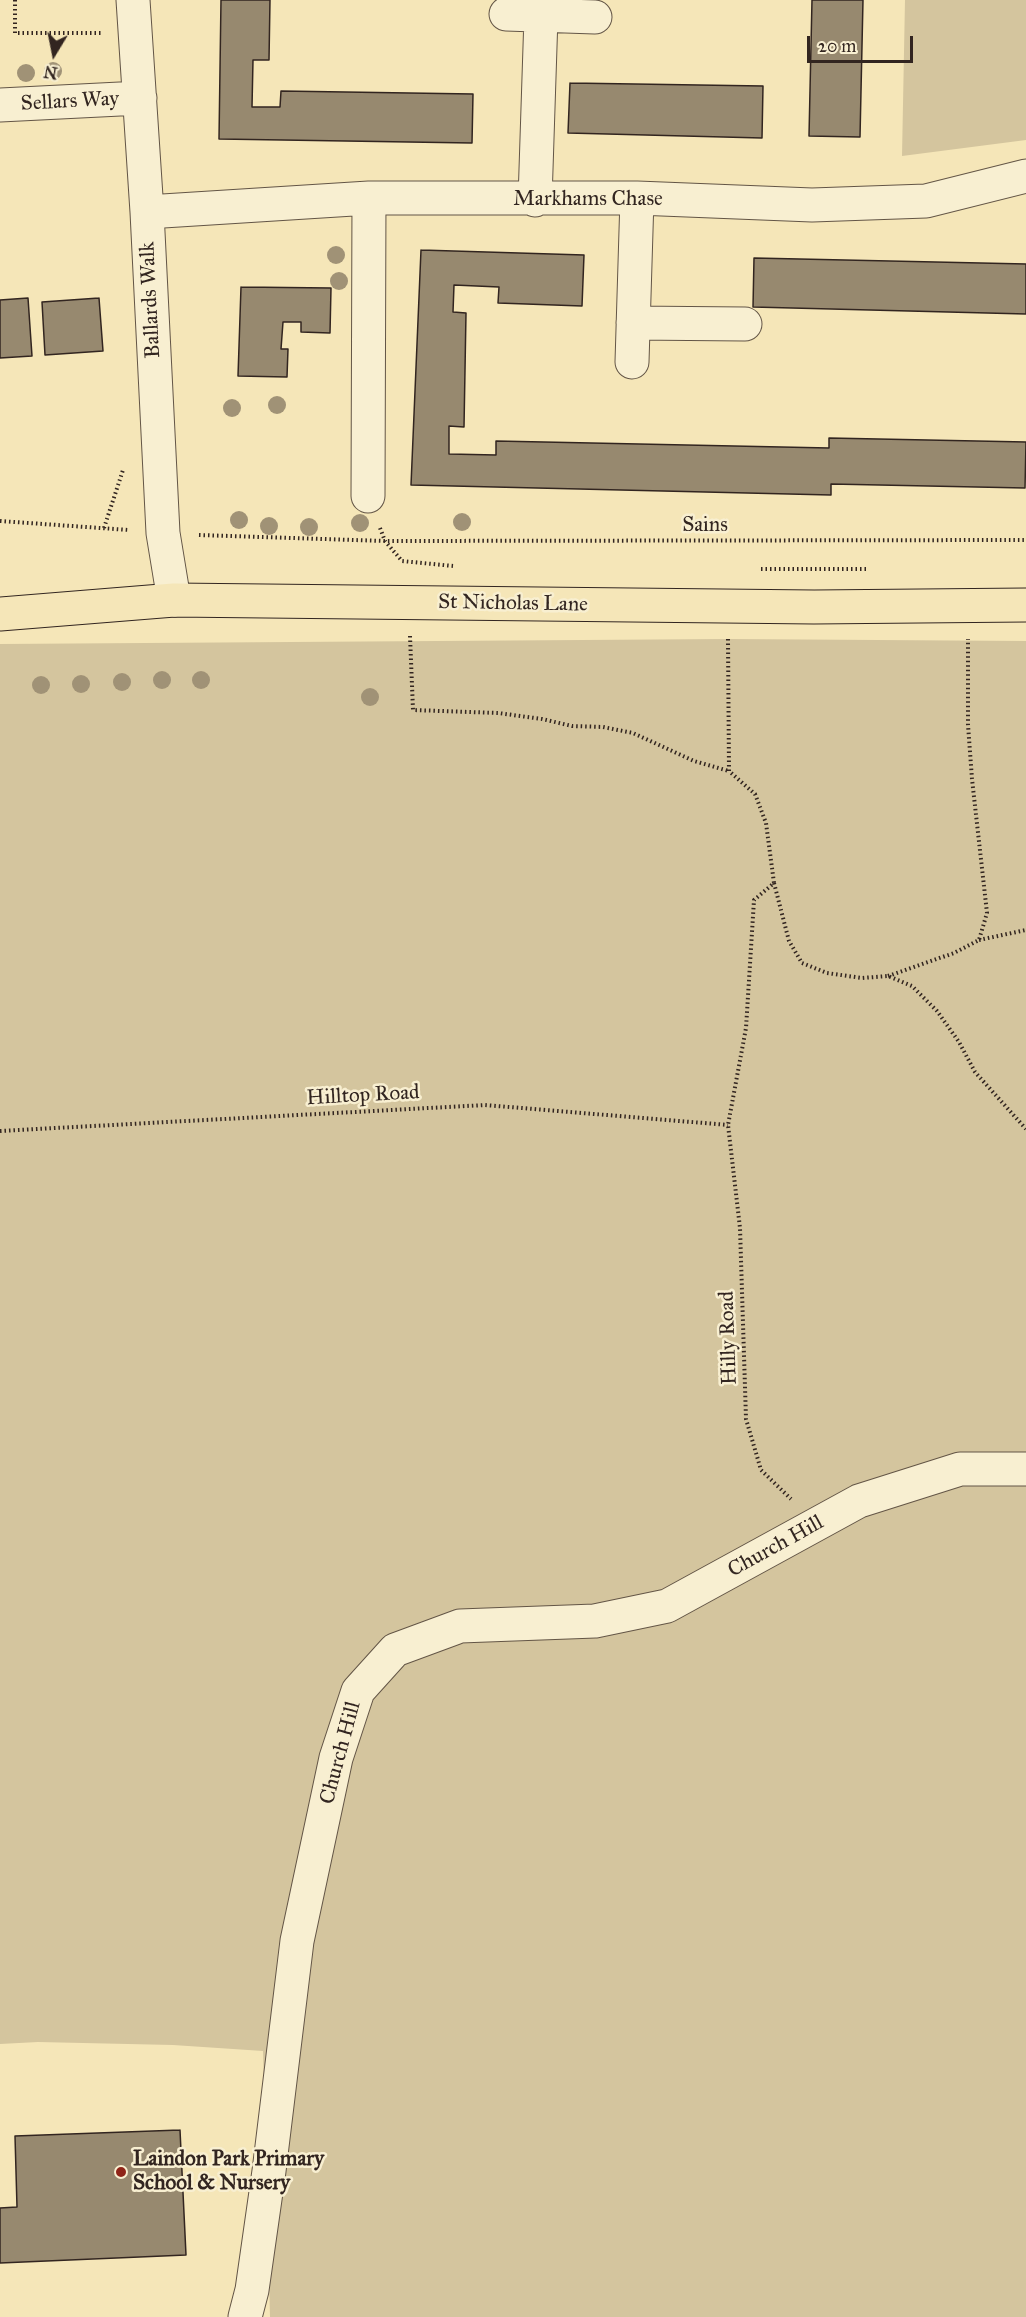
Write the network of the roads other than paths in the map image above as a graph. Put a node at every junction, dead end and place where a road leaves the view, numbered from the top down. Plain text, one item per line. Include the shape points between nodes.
1 (133, 0) edge
2 (506, 14) dead end
3 (541, 16) junction
4 (595, 17) dead end
5 (140, 98) junction
6 (0, 105) edge
7 (1026, 176) edge
8 (369, 198) junction
9 (637, 198) junction
10 (535, 200) junction
11 (147, 212) junction
12 (633, 323) junction
13 (745, 324) dead end
14 (632, 362) dead end
15 (368, 496) dead end
16 (174, 600) junction
17 (1026, 605) edge
18 (0, 614) edge
19 (1026, 1469) edge
20 (245, 2317) edge

1 - 5 street, Ballards Walk
2 - 3 street
3 - 4 street
3 - 10 street
5 - 6 street, Sellars Way
5 - 11 street, Ballards Walk
7 - 9 street, Markhams Chase via 926,201 812,205
8 - 10 street, Markhams Chase
8 - 11 street, Markhams Chase
8 - 15 street
9 - 10 street, Markhams Chase
9 - 12 street
11 - 16 street, Ballards Walk via 163,533
12 - 13 street
12 - 14 street
16 - 17 main road, St Nicholas Lane
16 - 18 main road, St Nicholas Lane
19 - 20 street, Church Hill via 960,1469 860,1501 667,1606 595,1621 460,1626 395,1650 358,1691 336,1758 297,1941 269,2171

